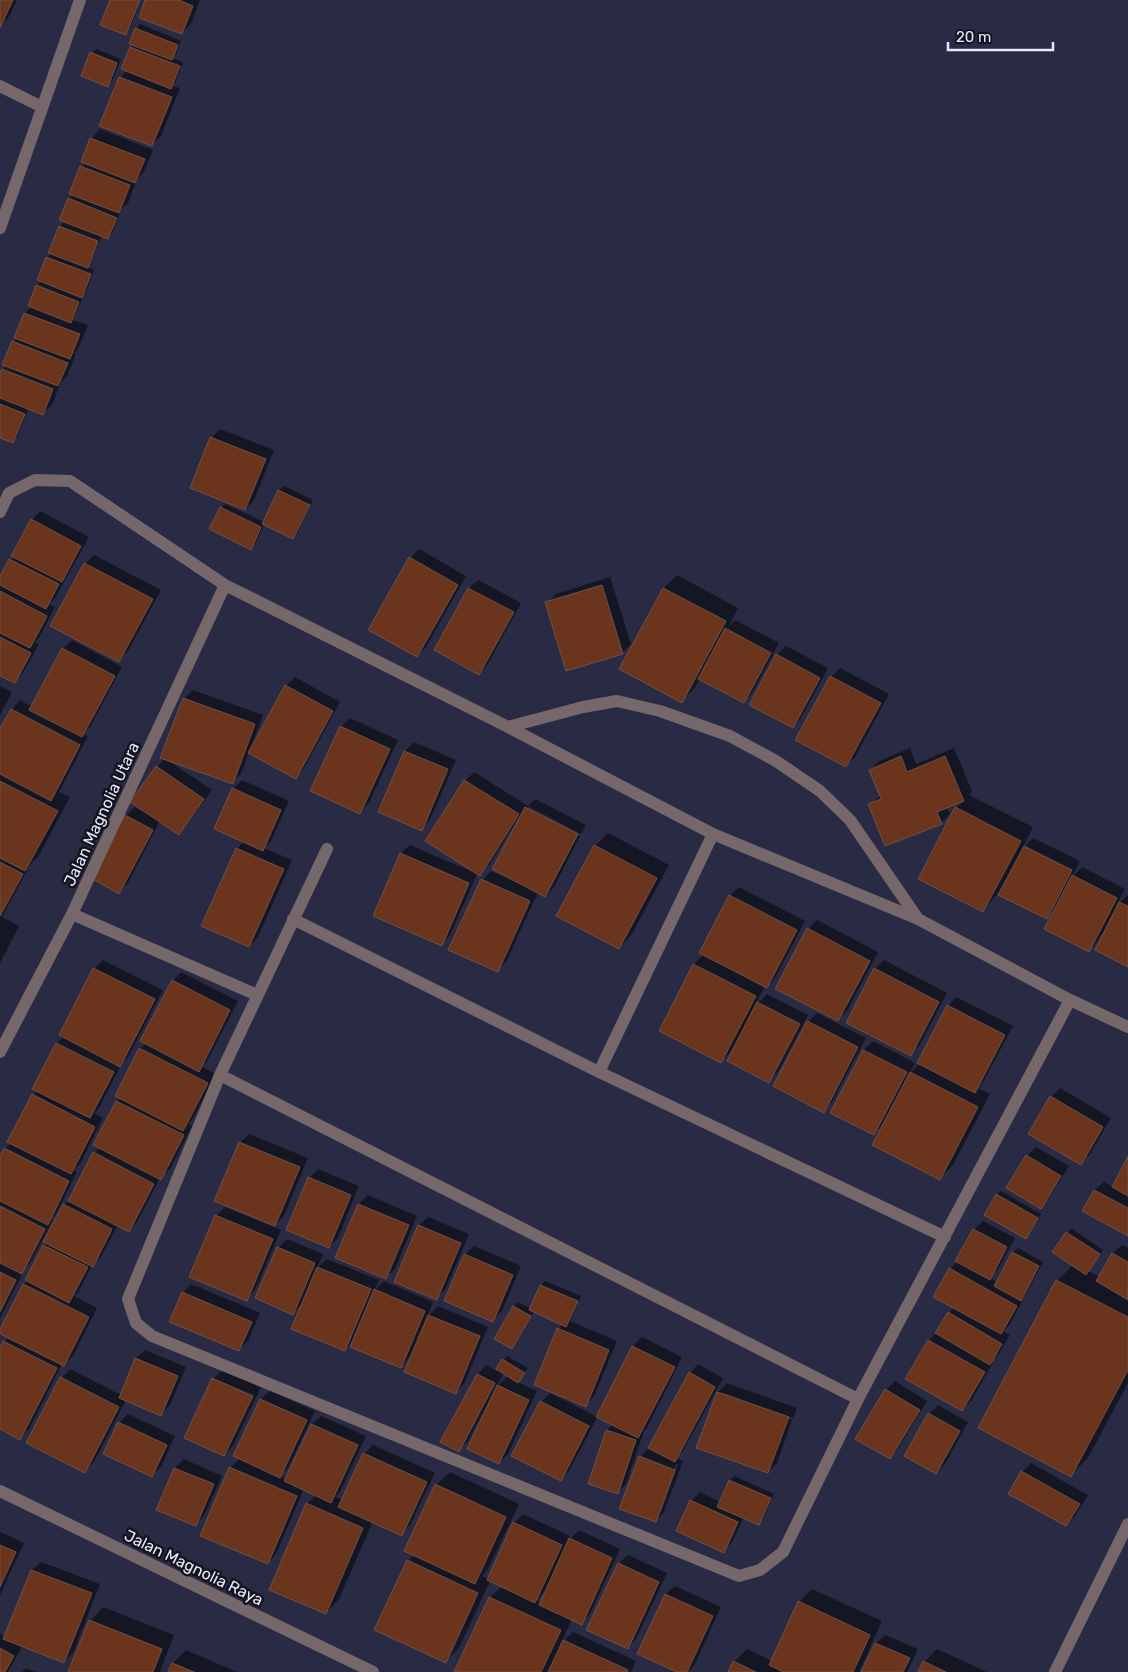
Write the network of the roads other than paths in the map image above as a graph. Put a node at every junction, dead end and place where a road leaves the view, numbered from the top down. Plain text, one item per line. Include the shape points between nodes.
1 (80, 0) edge
2 (0, 86) edge
3 (42, 107) junction
4 (0, 228) edge
5 (0, 512) edge
6 (225, 585) junction
7 (508, 727) junction
8 (713, 834) junction
9 (327, 849) dead end
10 (72, 914) junction
11 (293, 919) junction
12 (918, 919) junction
13 (257, 995) junction
14 (1070, 1000) junction
15 (1128, 1028) edge
16 (0, 1052) edge
17 (599, 1072) junction
18 (220, 1075) junction
19 (945, 1237) junction
20 (858, 1399) junction
21 (0, 1492) edge
22 (1128, 1524) edge
23 (373, 1672) edge
24 (1055, 1672) edge

1 - 3 street
2 - 3 street
3 - 4 street
5 - 6 street via 9,493 35,480 70,481
6 - 7 street
6 - 10 street, Jalan Magnolia Utara
7 - 8 street
7 - 12 street via 617,701 730,736 776,760 832,802 850,820
8 - 12 street
8 - 17 street
9 - 11 street
10 - 13 street
10 - 16 street, Jalan Magnolia Utara
11 - 13 street
11 - 17 street
12 - 14 street
13 - 18 street
14 - 15 street
14 - 19 street
17 - 19 street
18 - 20 street
18 - 20 street via 128,1299 136,1323 152,1336 739,1576 760,1570 783,1552
19 - 20 street
21 - 23 street, Jalan Magnolia Raya
22 - 24 street

